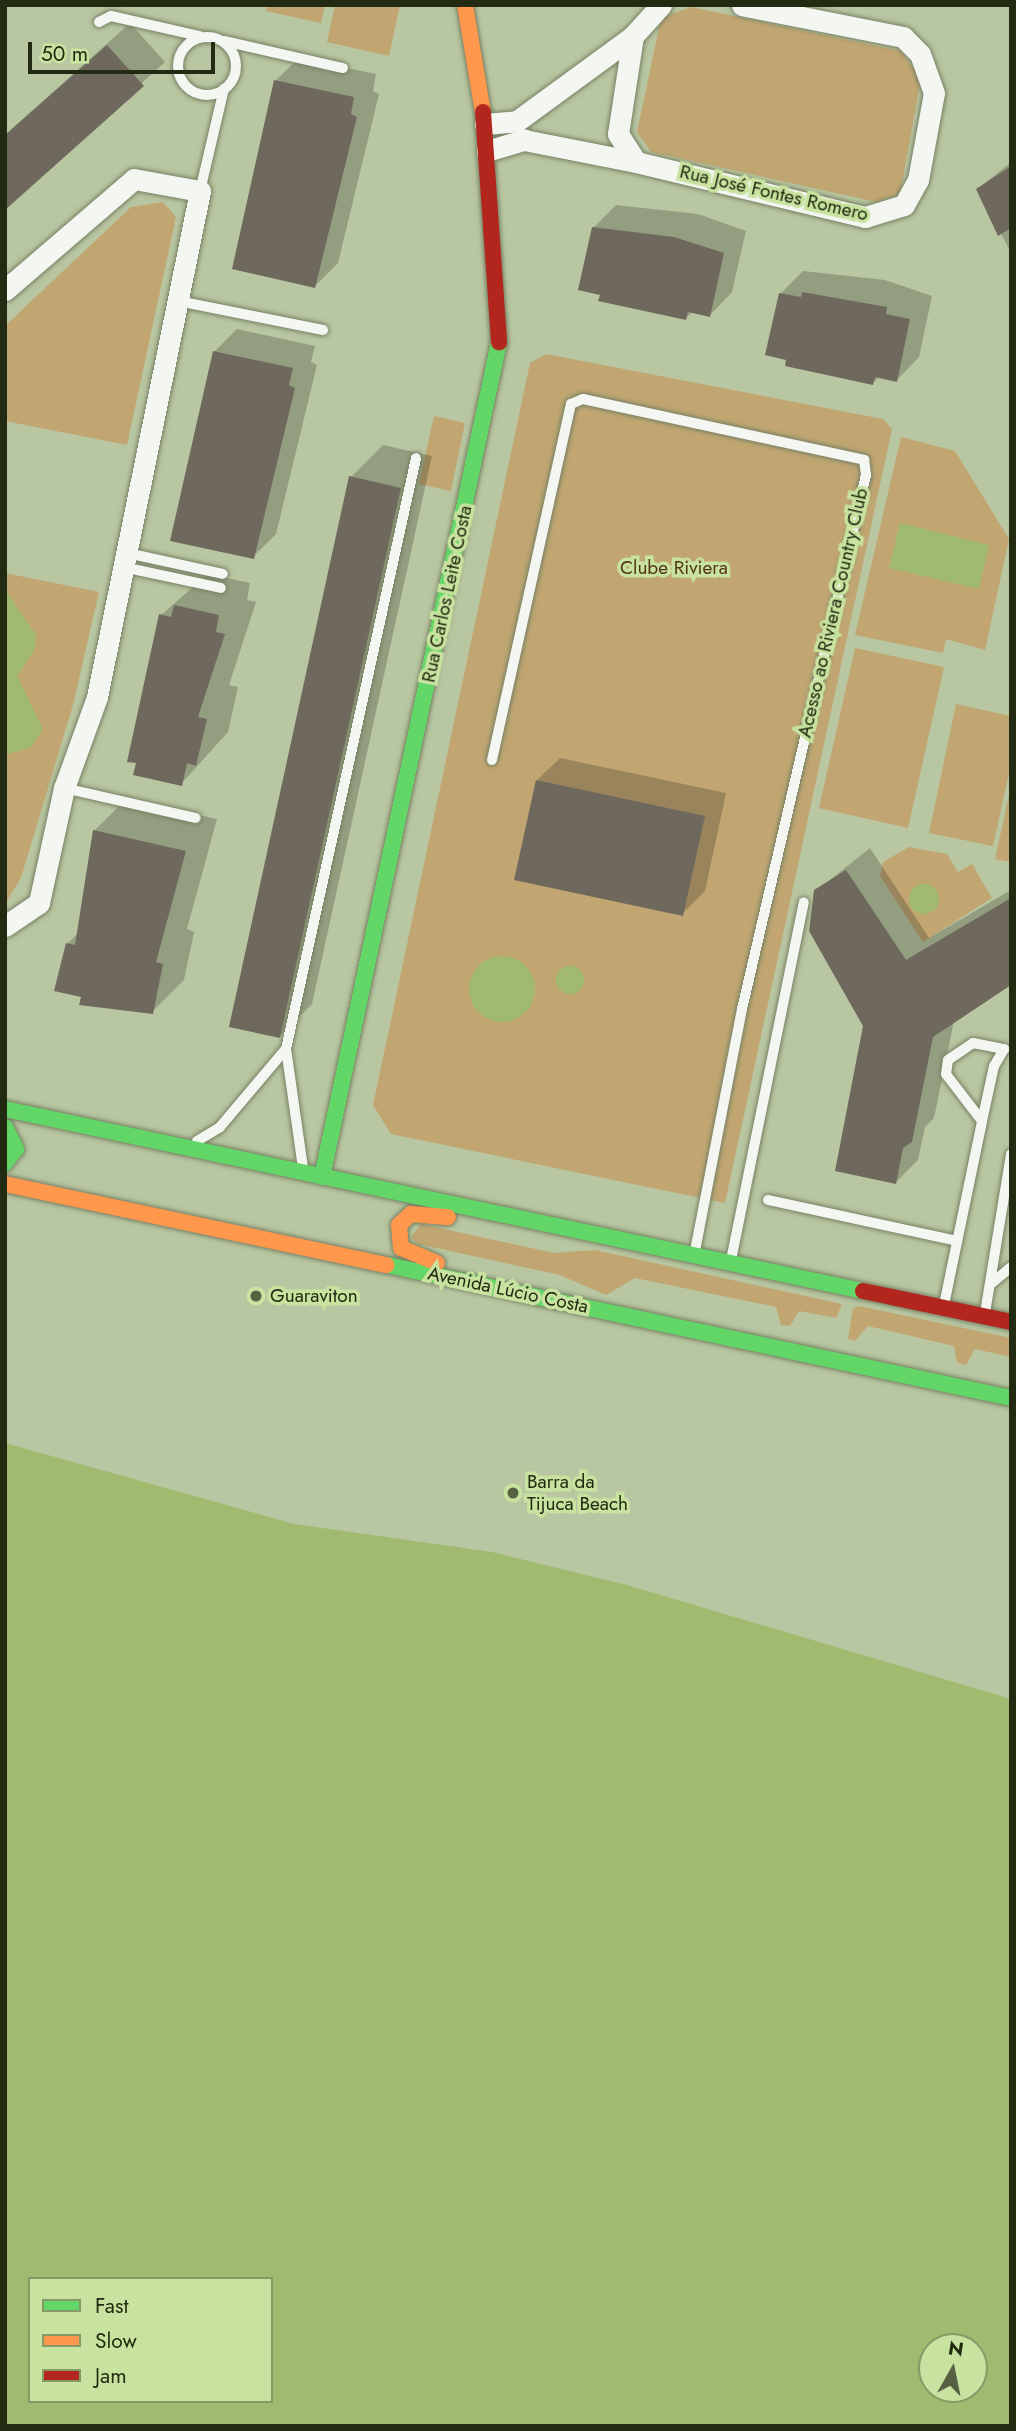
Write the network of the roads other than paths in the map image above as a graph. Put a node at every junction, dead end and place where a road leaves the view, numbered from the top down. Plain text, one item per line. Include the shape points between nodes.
1 (465, 5) edge
2 (661, 5) edge
3 (742, 5) edge
4 (99, 22) dead end
5 (633, 36) junction
6 (203, 37) junction
7 (221, 40) junction
8 (343, 68) dead end
9 (225, 89) junction
10 (485, 124) junction
11 (487, 151) junction
12 (636, 162) junction
13 (200, 191) junction
14 (5, 290) edge
15 (178, 301) junction
16 (323, 330) dead end
17 (416, 458) dead end
18 (125, 560) junction
19 (223, 573) dead end
20 (221, 588) dead end
21 (492, 760) dead end
22 (64, 788) junction
23 (196, 818) dead end
24 (804, 902) dead end
25 (5, 926) edge
26 (286, 1049) junction
27 (5, 1109) edge
28 (982, 1121) junction
29 (5, 1127) edge
30 (183, 1147) junction
31 (1011, 1154) edge
32 (5, 1163) edge
33 (303, 1173) junction
34 (322, 1177) junction
35 (5, 1184) edge
36 (768, 1200) dead end
37 (1006, 1202) edge
38 (544, 1224) junction
39 (957, 1241) junction
40 (694, 1254) junction
41 (730, 1262) junction
42 (1011, 1267) edge
43 (992, 1283) junction
44 (508, 1289) junction
45 (943, 1308) junction
46 (985, 1317) junction
47 (1011, 1322) edge
48 (1011, 1398) edge

1 - 10 main road, Rua Carlos Leite Costa
2 - 5 street
3 - 12 street, Rua José Fontes Romero via 903,37 920,54 934,93 918,180 904,205 865,217
4 - 6 lane via 111,16
5 - 10 street via 517,121
5 - 12 street via 618,134
6 - 7 lane
6 - 9 lane via 180,54 182,81 206,95
7 - 8 lane
7 - 9 lane via 237,64
9 - 13 lane
10 - 11 main road, Rua Carlos Leite Costa
11 - 12 street, Rua José Fontes Romero via 524,140
11 - 34 main road, Rua Carlos Leite Costa via 498,358
13 - 14 street via 134,178
13 - 15 street
15 - 16 lane
15 - 18 street
17 - 26 lane
18 - 19 lane
18 - 20 lane
18 - 22 street via 97,697
21 - 40 lane, Acesso ao Riviera Country Club via 571,404 583,399 864,460 866,475 748,983
22 - 23 lane
22 - 25 street via 39,903
24 - 41 lane
26 - 30 lane via 220,1127
26 - 33 lane
27 - 30 main road
28 - 28 lane via 994,1066 1004,1049 973,1043 948,1060 946,1074
28 - 39 lane
29 - 32 main road via 16,1149
30 - 33 main road
31 - 37 lane
33 - 34 main road
34 - 38 main road
35 - 44 main road, Avenida Lúcio Costa
36 - 39 lane
37 - 43 lane
38 - 40 main road
38 - 44 main road via 411,1214 398,1225 401,1248
39 - 45 lane
40 - 41 main road
41 - 45 main road
42 - 43 lane
43 - 46 lane
44 - 48 main road, Avenida Lúcio Costa
45 - 46 main road
46 - 47 main road

